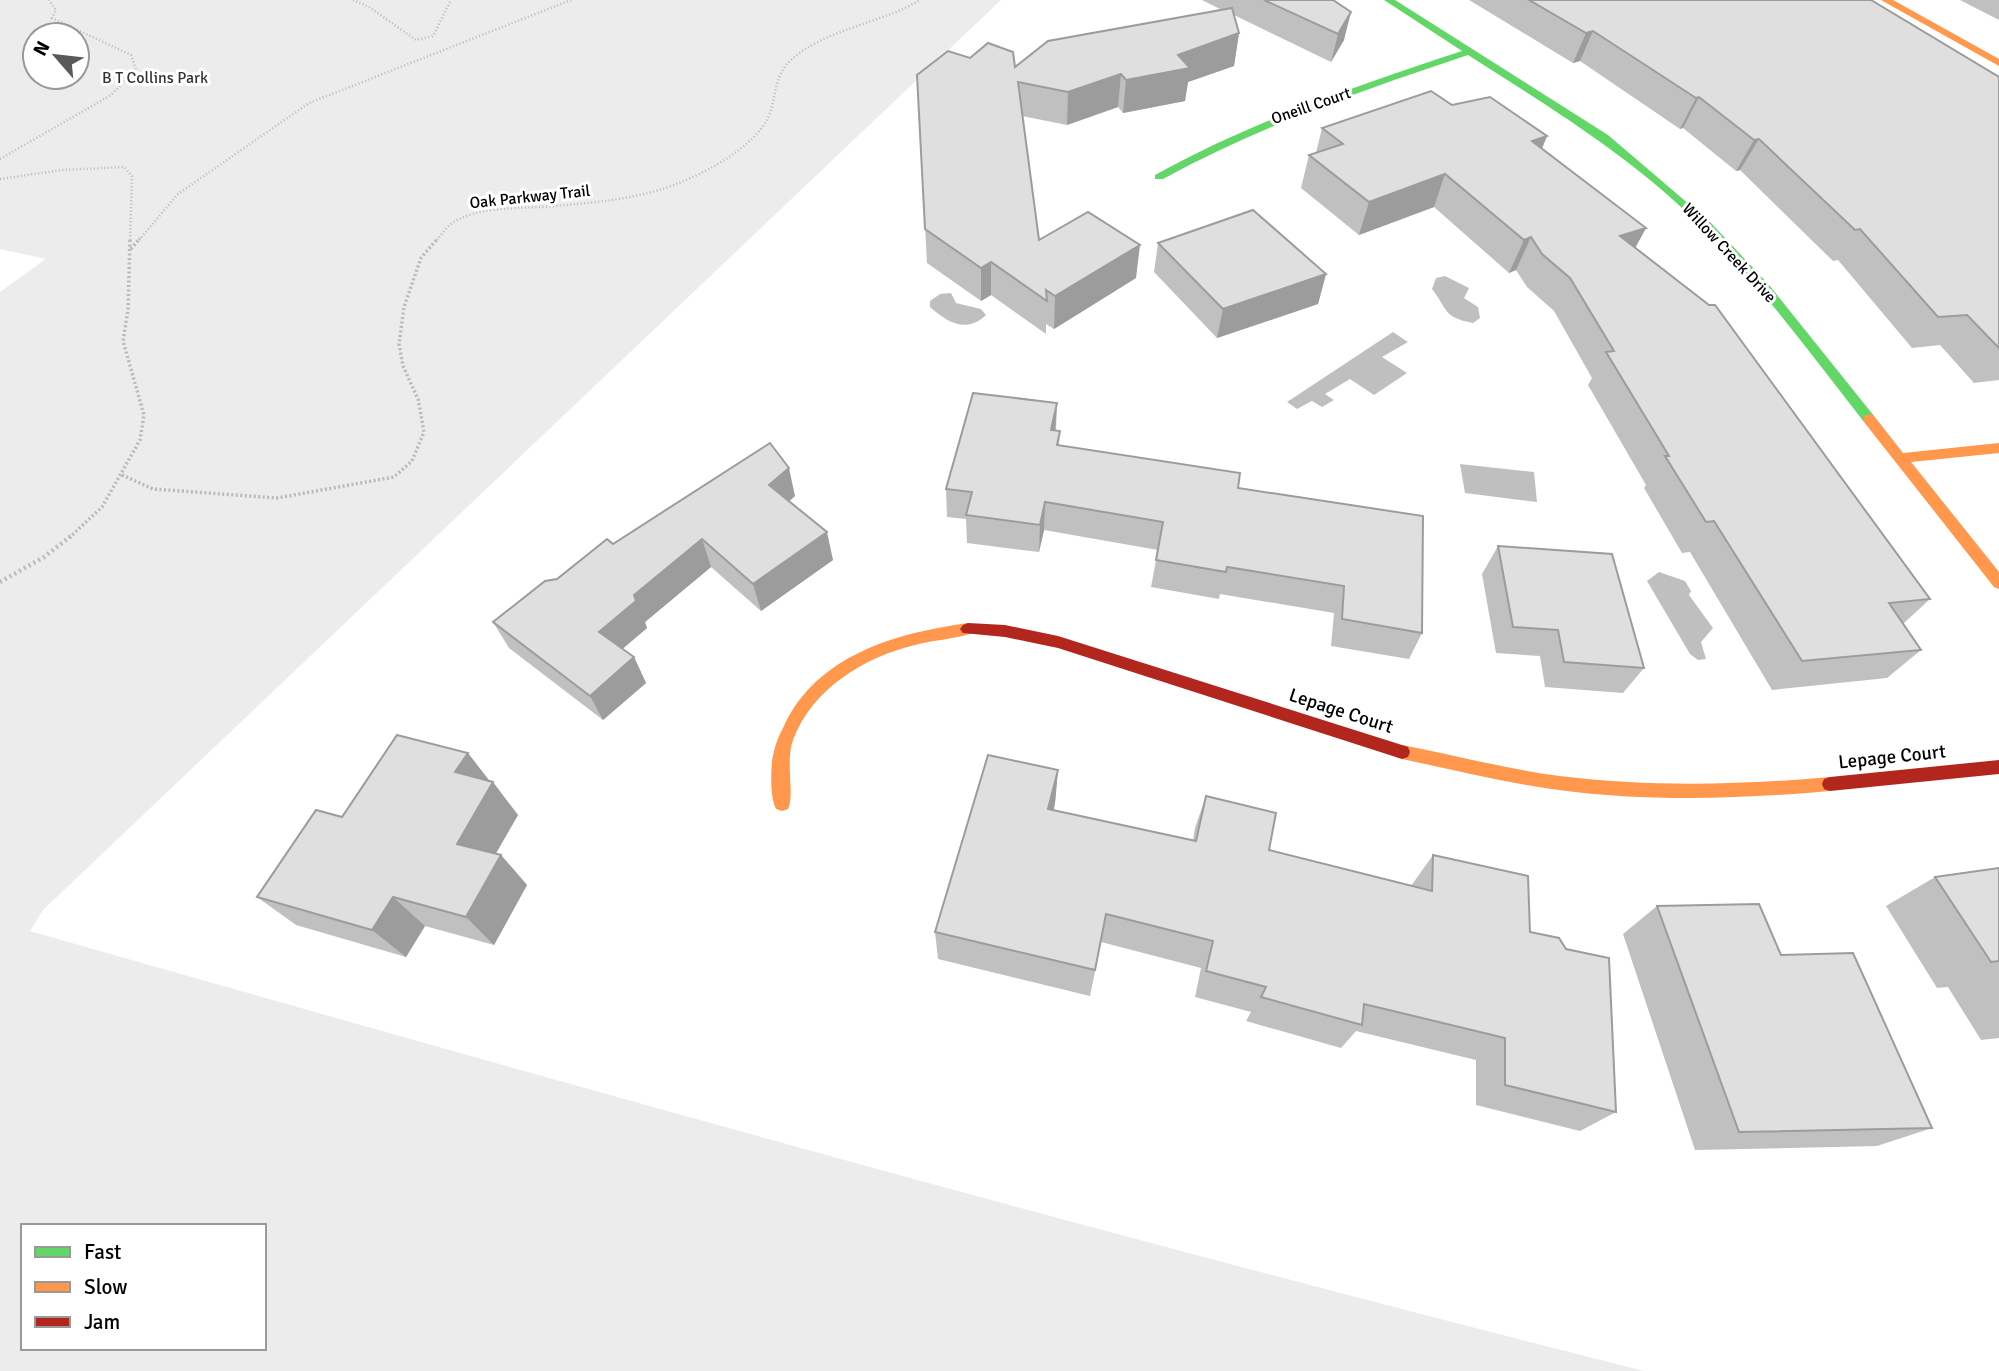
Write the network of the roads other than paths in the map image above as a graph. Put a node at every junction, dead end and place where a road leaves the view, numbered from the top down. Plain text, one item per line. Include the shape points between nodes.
1 (1389, 0) edge
2 (1886, 0) edge
3 (1470, 51) junction
4 (1999, 63) edge
5 (1159, 177) dead end
6 (1999, 448) edge
7 (1900, 457) junction
8 (1999, 583) edge
9 (1999, 767) edge
10 (782, 804) dead end

1 - 3 street, Willow Creek Drive
2 - 4 street
3 - 5 street, Oneill Court via 1265,122
3 - 7 street, Willow Creek Drive via 1604,137 1707,225 1765,288
6 - 7 street
7 - 8 street, Willow Creek Drive
9 - 10 street, Lepage Court via 1769,790 1666,791 1559,783 1401,752 1058,642 1016,631 973,629 931,633 889,645 843,668 823,684 793,720 785,740 779,773

